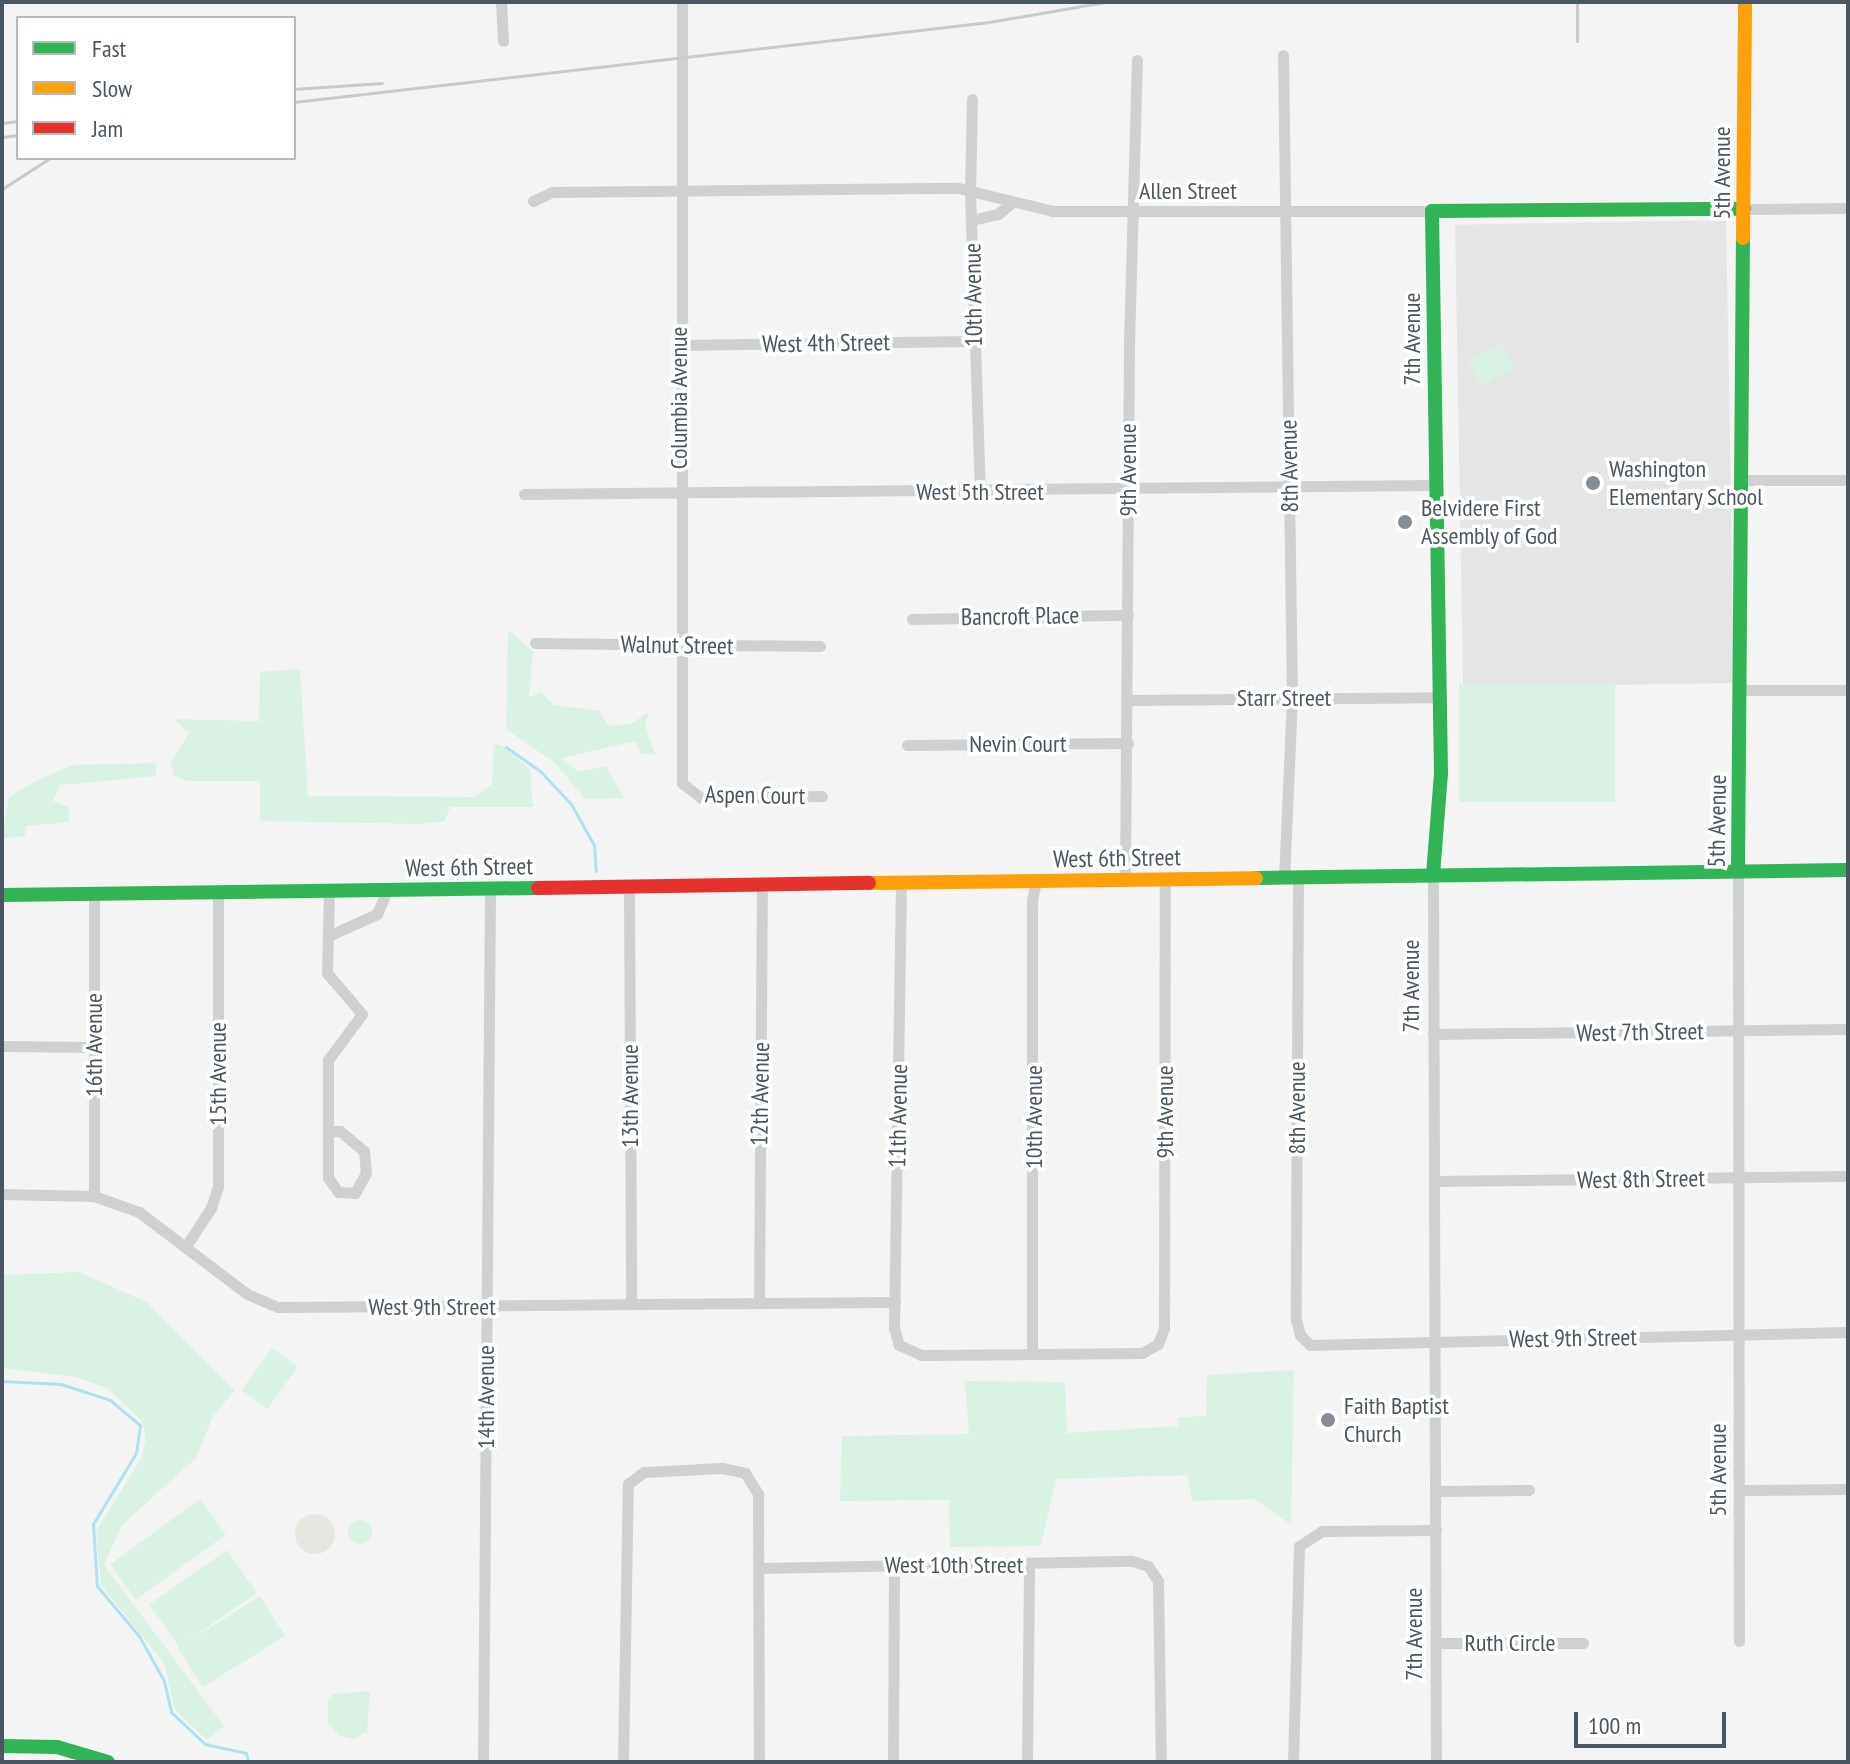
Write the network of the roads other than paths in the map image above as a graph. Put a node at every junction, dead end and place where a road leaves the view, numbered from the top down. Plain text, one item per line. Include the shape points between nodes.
1 (501, 2) edge
2 (682, 2) edge
3 (1745, 2) edge
4 (503, 41) dead end
5 (1283, 55) dead end
6 (1137, 60) dead end
7 (972, 99) dead end
8 (679, 190) junction
9 (970, 192) junction
10 (533, 201) dead end
11 (1010, 204) junction
12 (1848, 208) edge
13 (1744, 209) junction
14 (1432, 211) junction
15 (1131, 213) junction
16 (1286, 213) junction
17 (972, 220) junction
18 (973, 341) junction
19 (679, 345) junction
20 (1743, 480) junction
21 (1848, 480) edge
22 (1436, 485) junction
23 (1290, 489) junction
24 (1127, 491) junction
25 (980, 492) junction
26 (524, 494) dead end
27 (679, 495) junction
28 (1128, 615) junction
29 (912, 619) dead end
30 (535, 643) dead end
31 (679, 645) junction
32 (820, 646) dead end
33 (1741, 690) junction
34 (1848, 690) edge
35 (1292, 697) junction
36 (1441, 697) junction
37 (1128, 700) junction
38 (1128, 743) junction
39 (907, 745) dead end
40 (688, 792) joint
41 (822, 796) dead end
42 (1738, 870) junction
43 (1848, 870) edge
44 (1433, 875) junction
45 (1291, 877) junction
46 (1165, 878) junction
47 (1125, 879) junction
48 (1036, 881) junction
49 (901, 882) junction
50 (762, 885) junction
51 (629, 887) junction
52 (490, 888) junction
53 (387, 890) junction
54 (329, 891) junction
55 (218, 893) junction
56 (94, 894) junction
57 (2, 895) edge
58 (328, 936) junction
59 (1848, 1029) edge
60 (1739, 1030) junction
61 (1433, 1034) junction
62 (3, 1046) edge
63 (95, 1047) junction
64 (328, 1131) junction
65 (1848, 1176) edge
66 (1739, 1178) junction
67 (1434, 1181) junction
68 (2, 1194) edge
69 (94, 1196) junction
70 (186, 1246) junction
71 (759, 1302) junction
72 (895, 1302) junction
73 (631, 1304) junction
74 (486, 1308) junction
75 (1848, 1332) edge
76 (1739, 1334) junction
77 (1302, 1338) joint
78 (1435, 1342) junction
79 (1032, 1354) junction
80 (1848, 1489) edge
81 (1529, 1490) dead end
82 (1741, 1490) junction
83 (1436, 1491) junction
84 (1436, 1530) junction
85 (1029, 1564) junction
86 (894, 1565) junction
87 (759, 1568) junction
88 (1739, 1641) dead end
89 (1437, 1643) junction
90 (1583, 1643) dead end
91 (2, 1746) edge
92 (108, 1762) edge
93 (483, 1762) edge
94 (623, 1762) edge
95 (759, 1762) edge
96 (893, 1762) edge
97 (1027, 1762) edge
98 (1161, 1762) edge
99 (1293, 1762) edge
100 (1436, 1762) edge

1 - 4 street
2 - 8 street, Columbia Avenue
3 - 13 street, 5th Avenue
5 - 16 street, 8th Avenue
6 - 15 street, 9th Avenue
7 - 9 street, 10th Avenue
8 - 9 street, Allen Street
8 - 10 street, Allen Street via 552,192
8 - 19 street, Columbia Avenue
9 - 11 street, Allen Street
9 - 17 street, 10th Avenue
11 - 15 street, Allen Street
11 - 17 street via 998,214
12 - 13 street, Allen Street
13 - 14 street, Allen Street
13 - 20 street, 5th Avenue
14 - 16 street, Allen Street
14 - 22 street, 7th Avenue
15 - 16 street, Allen Street
15 - 24 street, 9th Avenue
16 - 23 street, 8th Avenue
17 - 18 street, 10th Avenue
18 - 19 street, West 4th Street
18 - 25 street, 10th Avenue
19 - 27 street, Columbia Avenue
20 - 21 street
20 - 33 street, 5th Avenue
22 - 23 street, West 5th Street
22 - 36 street, 7th Avenue
23 - 24 street, West 5th Street
23 - 35 street, 8th Avenue
24 - 25 street, West 5th Street
24 - 28 street, 9th Avenue
25 - 27 street, West 5th Street
26 - 27 street, West 5th Street
27 - 31 street, Columbia Avenue
28 - 29 street, Bancroft Place
28 - 37 street, 9th Avenue
30 - 31 street, Walnut Street
31 - 32 street, Walnut Street
31 - 40 street, Columbia Avenue via 682,783
33 - 34 street
33 - 42 street, 5th Avenue
35 - 36 street, Starr Street
35 - 37 street, Starr Street
35 - 45 street, 8th Avenue
36 - 44 street, 7th Avenue
37 - 38 street, 9th Avenue
38 - 39 street, Nevin Court
38 - 47 street, 9th Avenue
40 - 41 street, Aspen Court via 701,798
42 - 43 street, West 6th Street
42 - 44 street, West 6th Street
42 - 60 street, 5th Avenue
44 - 45 street, West 6th Street
44 - 61 street, 7th Avenue
45 - 46 street, West 6th Street
45 - 77 street, 8th Avenue via 1296,1319
46 - 47 street, West 6th Street
46 - 79 street, 9th Avenue via 1164,1328 1158,1344 1142,1353
47 - 48 street, West 6th Street
48 - 49 street, West 6th Street
48 - 79 street, 10th Avenue
49 - 50 street, West 6th Street
49 - 72 street, 11th Avenue
50 - 51 street, West 6th Street
50 - 71 street, 12th Avenue
51 - 52 street, West 6th Street
51 - 73 street, 13th Avenue
52 - 53 street, West 6th Street
52 - 74 street, 14th Avenue
53 - 54 street, West 6th Street
53 - 58 street, West 6th Street via 377,914
54 - 55 street, West 6th Street
54 - 58 street
55 - 56 street, West 6th Street
55 - 70 street, 15th Avenue via 218,1187
56 - 57 street, West 6th Street
56 - 63 street, 16th Avenue
58 - 64 street via 327,973 362,1014 328,1060
59 - 60 street, West 7th Street
60 - 61 street, West 7th Street
60 - 66 street, 5th Avenue
61 - 67 street, 7th Avenue
62 - 63 street
63 - 69 street, 16th Avenue
64 - 64 street via 330,1183 338,1192 355,1193 366,1173 364,1151 340,1131
65 - 66 street, West 8th Street
66 - 67 street, West 8th Street
66 - 76 street, 5th Avenue
67 - 78 street, 7th Avenue
68 - 69 street, West 9th Street
69 - 70 street, West 9th Street via 139,1212
70 - 74 street, West 9th Street via 247,1294 278,1307
71 - 72 street, West 9th Street
71 - 73 street, West 9th Street
72 - 79 street, 11th Avenue via 894,1328 901,1347 921,1355
73 - 74 street, West 9th Street
74 - 93 street, 14th Avenue
75 - 76 street, West 9th Street
76 - 78 street, West 9th Street
76 - 82 street, 5th Avenue
77 - 78 street, West 9th Street via 1329,1347
78 - 83 street, 7th Avenue
80 - 82 street
81 - 83 street
82 - 88 street, 5th Avenue
83 - 84 street, 7th Avenue
84 - 89 street, 7th Avenue
84 - 99 street via 1322,1531 1299,1546
85 - 86 street, West 10th Street
85 - 97 street
85 - 98 street, West 10th Street via 1132,1561 1148,1566 1158,1581
86 - 87 street, West 10th Street
86 - 96 street
87 - 94 street via 758,1494 753,1480 722,1468 644,1472 628,1484
87 - 95 street
89 - 90 street, Ruth Circle
89 - 100 street, 7th Avenue
91 - 92 street via 57,1747

